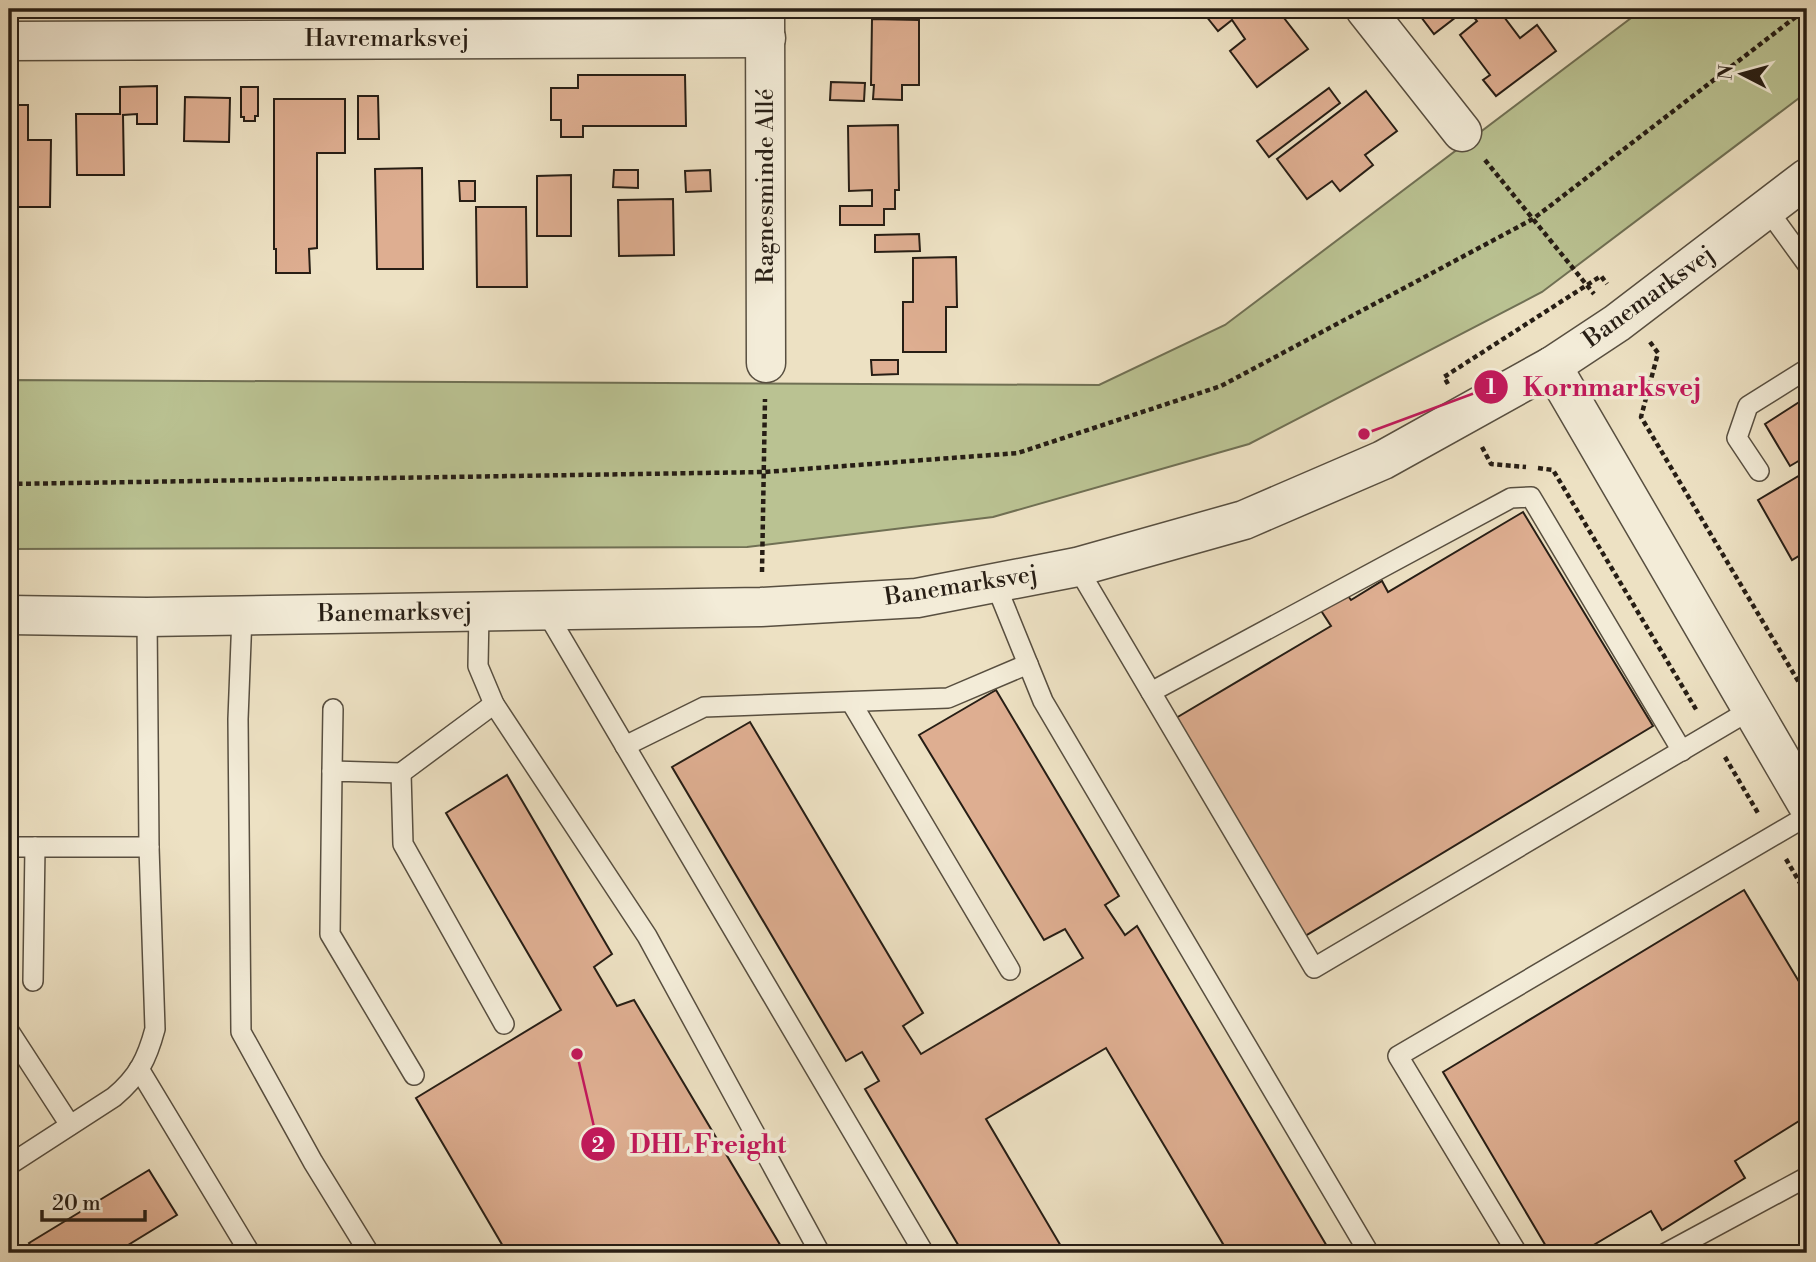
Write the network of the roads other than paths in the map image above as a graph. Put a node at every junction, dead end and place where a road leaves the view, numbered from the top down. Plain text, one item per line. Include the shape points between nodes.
1 (1365, 9) edge
2 (765, 23) edge
3 (9, 41) edge
4 (1462, 132) road end
5 (1807, 178) edge
6 (1767, 209) junction
7 (1807, 264) edge
8 (766, 363) road end
9 (1552, 366) junction
10 (1807, 369) edge
11 (1759, 471) dead end
12 (1077, 567) junction
13 (995, 583) junction
14 (545, 610) junction
15 (479, 612) junction
16 (9, 615) edge
17 (242, 615) junction
18 (147, 617) junction
19 (1028, 664) junction
20 (1151, 692) junction
21 (850, 702) junction
22 (494, 704) junction
23 (333, 709) dead end
24 (1752, 709) junction
25 (625, 746) junction
26 (1682, 751) junction
27 (332, 771) junction
28 (401, 773) junction
29 (1807, 804) edge
30 (1807, 816) edge
31 (9, 847) edge
32 (35, 847) junction
33 (149, 847) junction
34 (1010, 970) dead end
35 (33, 981) dead end
36 (504, 1024) dead end
37 (9, 1031) edge
38 (139, 1069) junction
39 (414, 1075) dead end
40 (70, 1125) junction
41 (9, 1165) edge
42 (1807, 1177) edge
43 (250, 1253) edge
44 (369, 1253) edge
45 (820, 1253) edge
46 (924, 1253) edge
47 (1369, 1253) edge
48 (1517, 1253) edge
49 (1666, 1253) edge

1 - 4 street
2 - 3 street, Havremarksvej
2 - 8 street, Ragnesminde Allé
5 - 6 street, Banemarksvej
6 - 7 lane
6 - 9 street, Banemarksvej
9 - 12 street, Banemarksvej via 1383,460 1244,520
9 - 24 street
10 - 11 lane via 1748,406 1737,438
12 - 13 street, Banemarksvej
12 - 20 lane
13 - 14 street, Banemarksvej via 916,598 761,607
13 - 19 lane
14 - 15 street, Banemarksvej
14 - 25 lane
15 - 17 street, Banemarksvej
15 - 22 lane via 478,666
16 - 18 street, Banemarksvej
17 - 18 street, Banemarksvej
17 - 44 lane via 238,719 241,1032
18 - 33 lane
19 - 21 lane via 948,698
19 - 47 lane via 1042,701
20 - 26 lane via 1511,498 1531,497
20 - 26 lane via 1314,968
21 - 25 lane via 704,707
21 - 34 lane
22 - 28 lane
22 - 45 lane via 647,936
23 - 27 lane
24 - 26 lane
24 - 29 street
25 - 46 lane
27 - 28 lane
27 - 39 lane via 330,934
28 - 36 lane via 403,844
30 - 48 lane via 1398,1056
31 - 32 lane
32 - 33 lane
32 - 35 lane
33 - 38 lane via 155,1029
37 - 40 lane
38 - 40 lane via 114,1097
38 - 43 lane
40 - 41 lane
42 - 49 lane

